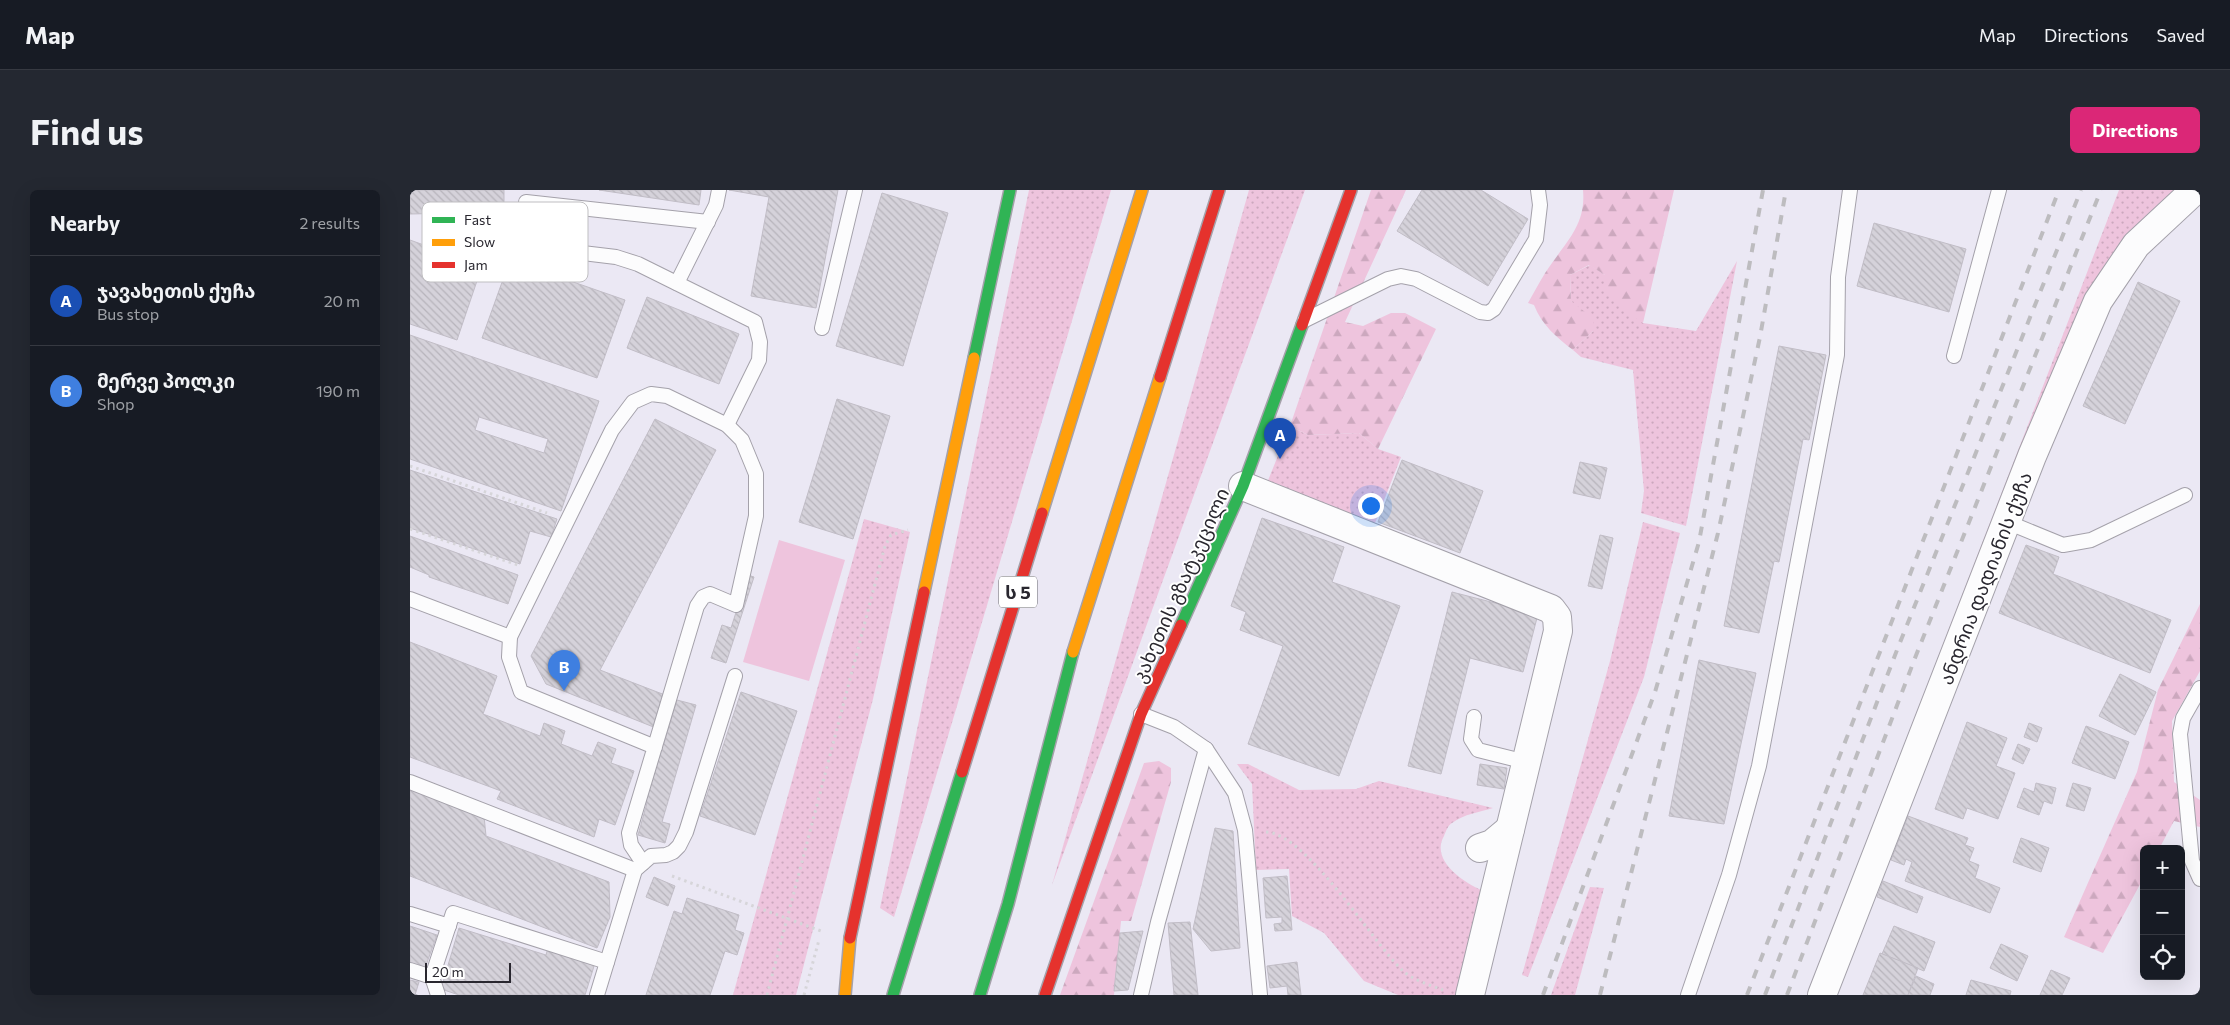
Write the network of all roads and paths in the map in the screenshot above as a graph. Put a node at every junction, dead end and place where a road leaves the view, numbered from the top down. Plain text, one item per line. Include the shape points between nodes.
1 (719, 190) edge
2 (855, 190) edge
3 (1010, 190) edge
4 (1142, 190) edge
5 (1218, 190) edge
6 (1351, 190) edge
7 (1538, 190) edge
8 (1850, 190) edge
9 (1999, 190) edge
10 (2195, 190) edge
11 (588, 209) edge
12 (708, 222) junction
13 (588, 254) edge
14 (677, 283) junction
15 (1304, 320) junction
16 (822, 328) dead end
17 (1954, 356) dead end
18 (727, 425) junction
19 (410, 466) edge
20 (1243, 486) junction
21 (2185, 495) dead end
22 (568, 520) junction
23 (2007, 522) junction
24 (410, 529) edge
25 (915, 530) dead end
26 (543, 573) junction
27 (410, 599) edge
28 (510, 637) junction
29 (735, 676) dead end
30 (2200, 688) edge
31 (1141, 714) junction
32 (1474, 717) dead end
33 (655, 747) junction
34 (1206, 749) junction
35 (1526, 762) junction
36 (410, 782) edge
37 (1510, 829) junction
38 (1245, 830) junction
39 (1480, 848) dead end
40 (666, 855) junction
41 (639, 867) junction
42 (2200, 879) edge
43 (1008, 904) junction
44 (410, 914) edge
45 (786, 920) junction
46 (449, 926) junction
47 (821, 931) dead end
48 (607, 962) junction
49 (410, 970) edge
50 (432, 977) junction
51 (995, 986) dead end
52 (1458, 993) edge
53 (438, 995) edge
54 (597, 995) edge
55 (767, 995) edge
56 (845, 995) edge
57 (893, 995) edge
58 (980, 995) edge
59 (1045, 995) edge
60 (1141, 995) edge
61 (1260, 995) edge
62 (1688, 995) edge
63 (1822, 995) edge

1 - 12 lane
2 - 16 lane
3 - 56 main road via 850,938
4 - 57 main road, ს 5
5 - 43 main road via 1074,649
6 - 15 main road, კახეთის გზატკეცილი
7 - 15 lane via 1536,238 1494,310 1480,312 1416,279 1401,276 1388,279
8 - 62 lane via 1838,277 1837,355 1760,766 1729,876
9 - 17 lane
10 - 23 street, ანდრია დადიანის ქუჩა via 2136,245 2098,301
11 - 12 lane
12 - 14 lane
13 - 14 lane via 638,264
14 - 18 lane via 755,322 760,342 759,360
15 - 20 main road, კახეთის გზატკეცილი
18 - 22 lane via 667,396 652,394 633,402 612,430
18 - 33 lane via 742,440 756,474 756,516 736,605 710,594 700,602
19 - 22 path
20 - 31 main road, კახეთის გზატკეცილი
20 - 35 street via 1551,609 1557,617 1558,631
21 - 23 lane via 2091,540 2063,545
22 - 26 lane
23 - 63 street, ანდრია დადიანის ქუჩა
24 - 26 path
25 - 45 path via 891,535 885,546
26 - 28 lane
27 - 28 lane
28 - 33 lane via 509,657 521,692
29 - 40 lane via 686,832 679,846
30 - 42 lane via 2183,718 2180,734 2192,861
31 - 34 lane via 1174,726
31 - 59 main road, კახეთის გზატკეცილი
32 - 35 lane via 1471,739 1478,750
33 - 41 lane via 629,833
34 - 38 lane via 1235,794
34 - 60 lane
35 - 37 street
36 - 41 lane
37 - 39 street via 1492,844
37 - 52 street
38 - 52 path via 1274,832 1289,840 1312,861 1403,971
38 - 61 lane
40 - 41 lane via 651,856
40 - 45 path via 667,874
41 - 48 lane
43 - 51 main road
43 - 58 main road
44 - 46 lane
45 - 47 path
45 - 55 path
46 - 48 lane via 453,912
46 - 50 lane
48 - 54 lane
49 - 50 lane
50 - 53 lane

